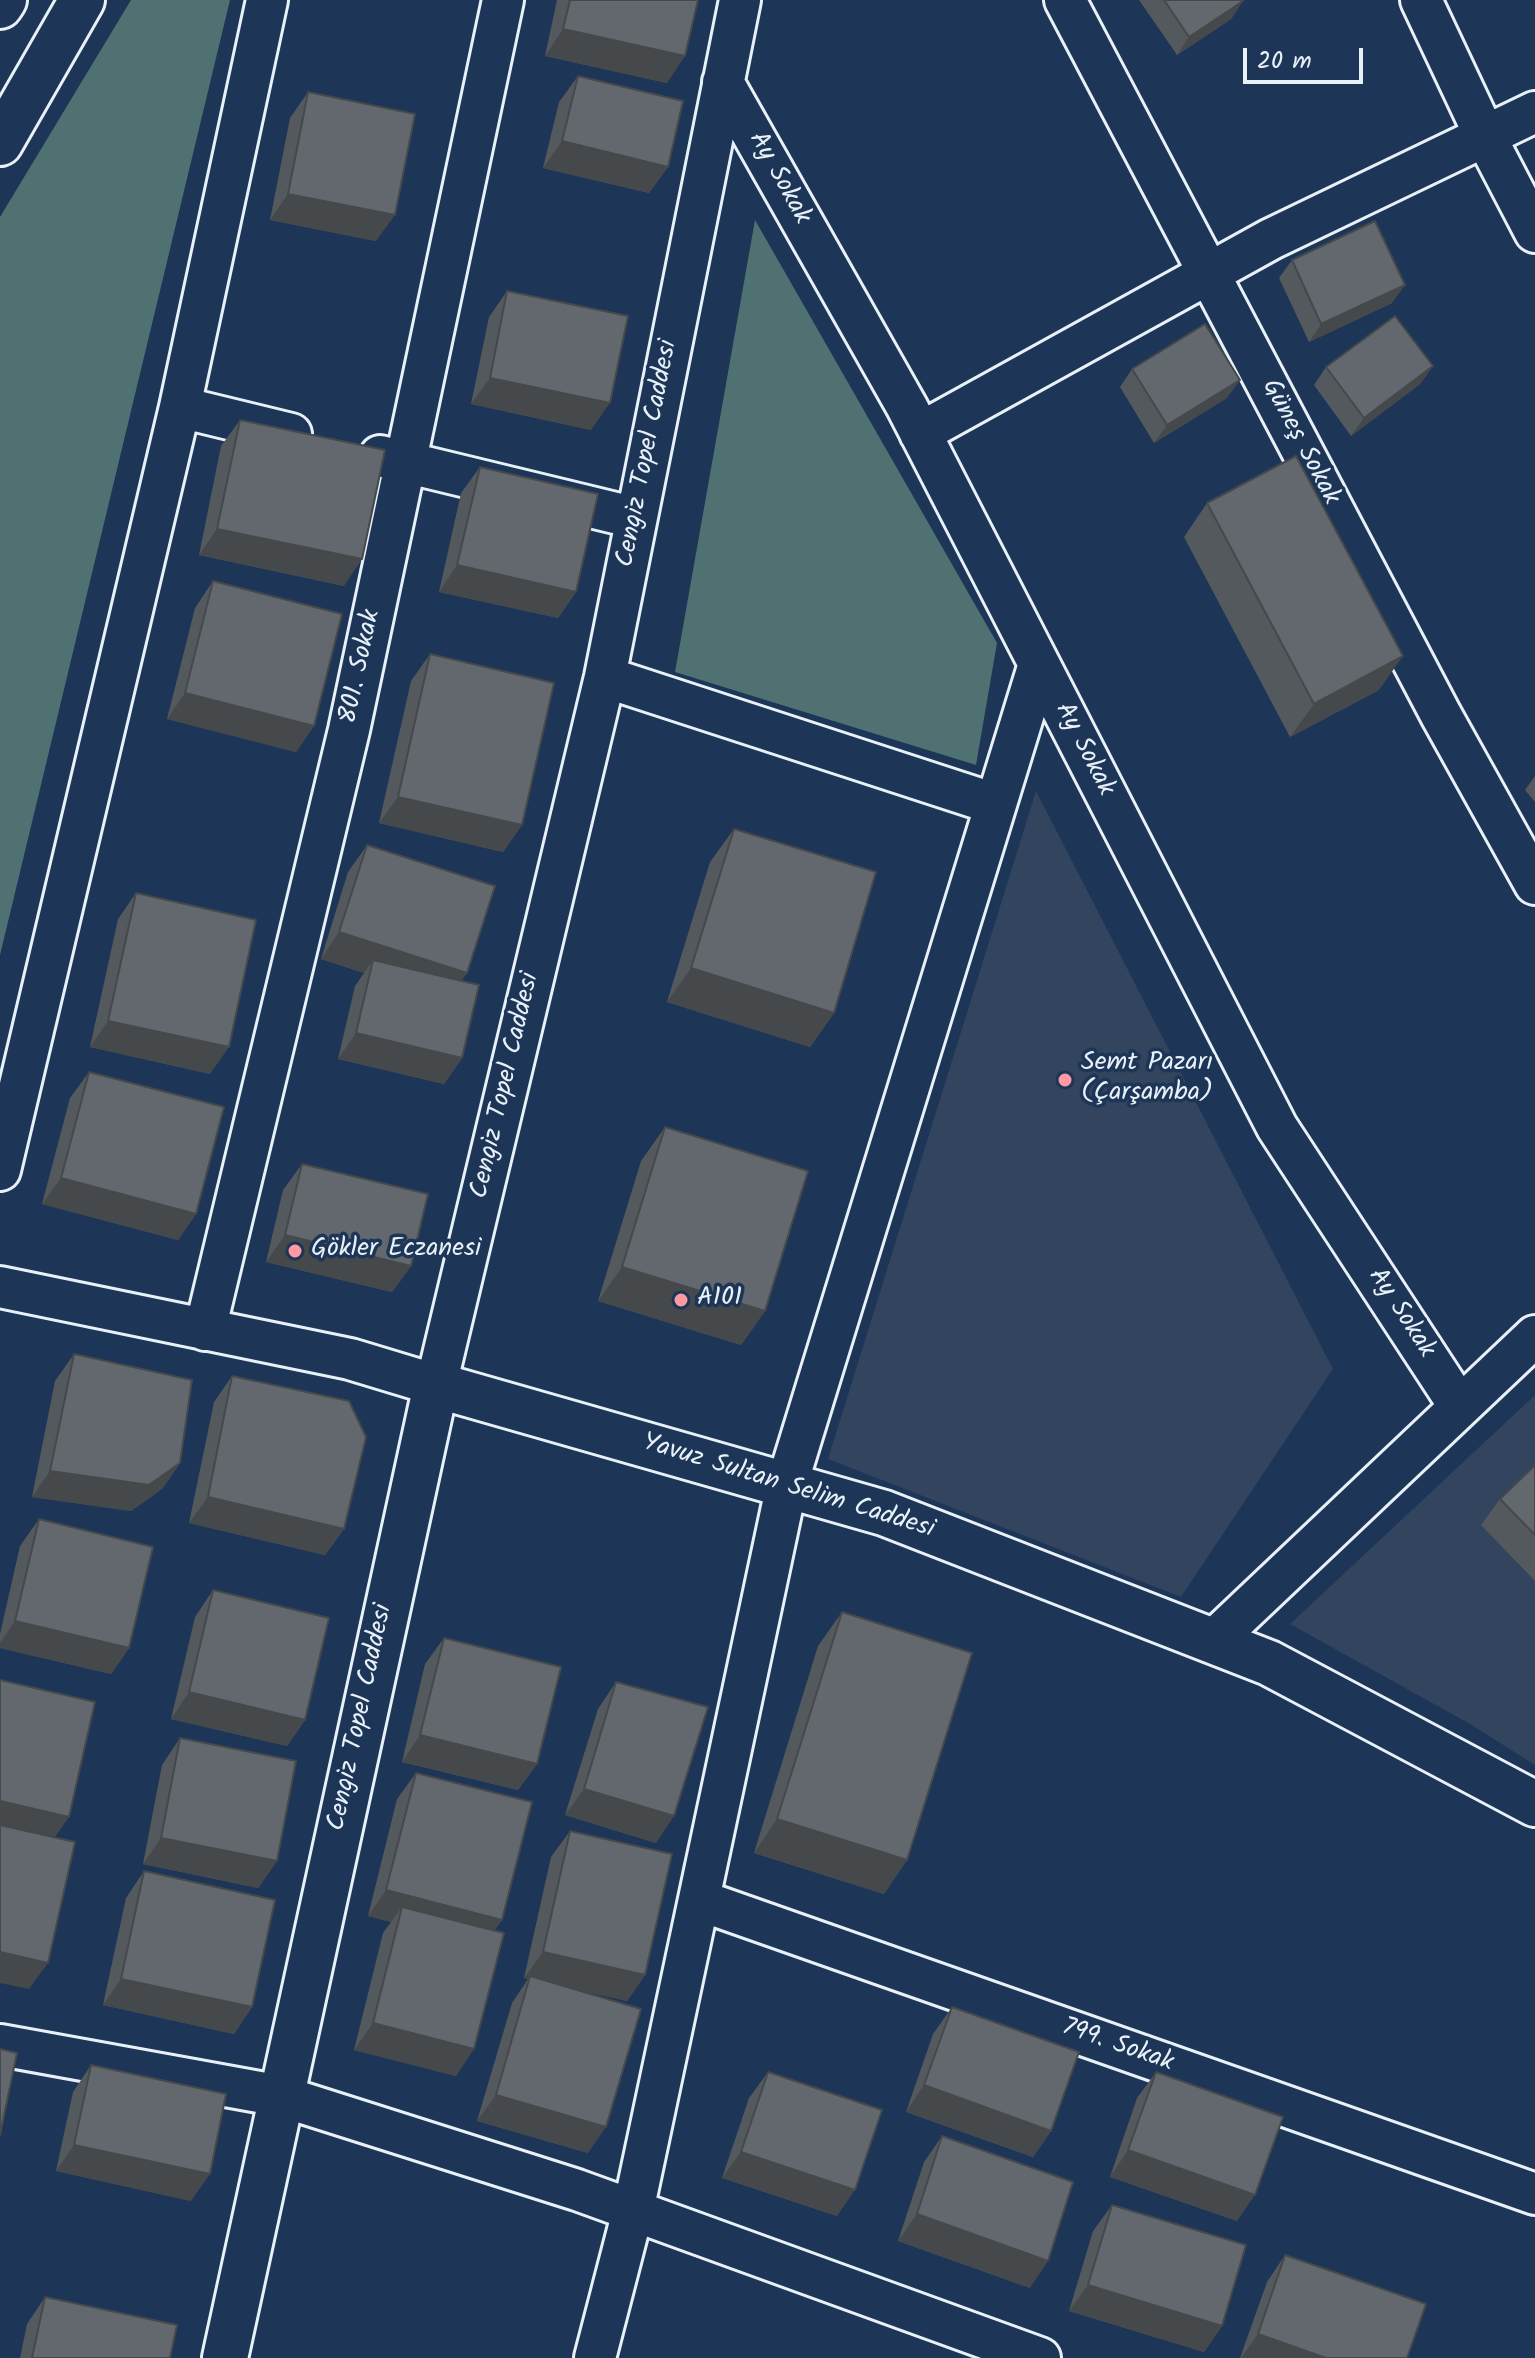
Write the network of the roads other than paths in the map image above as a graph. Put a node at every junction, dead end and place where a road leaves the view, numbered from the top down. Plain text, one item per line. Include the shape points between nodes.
1 (4, 0) edge
2 (82, 0) edge
3 (267, 0) edge
4 (503, 0) edge
5 (740, 0) edge
6 (1065, 0) edge
7 (1421, 0) edge
8 (0, 6) edge
9 (723, 82) junction
10 (1535, 112) edge
11 (1485, 136) junction
12 (0, 143) edge
13 (1535, 232) edge
14 (1210, 273) junction
15 (180, 407) junction
16 (920, 433) junction
17 (406, 462) junction
18 (636, 518) junction
19 (1039, 664) junction
20 (605, 677) junction
21 (995, 804) junction
22 (1535, 884) edge
23 (0, 1170) edge
24 (0, 1287) edge
25 (205, 1330) junction
26 (1535, 1336) edge
27 (436, 1385) junction
28 (1460, 1407) junction
29 (787, 1484) junction
30 (1213, 1641) junction
31 (1535, 1804) edge
32 (699, 1900) junction
33 (0, 2045) edge
34 (281, 2096) junction
35 (1535, 2194) edge
36 (633, 2211) junction
37 (225, 2358) edge
38 (595, 2358) edge
39 (1040, 2358) edge

1 - 8 street
2 - 12 street
3 - 15 street
4 - 17 street, 801. Sokak
5 - 9 street, Cengiz Topel Caddesi
6 - 14 street, Güneş Sokak
7 - 11 street
9 - 16 street, Ay Sokak
9 - 18 street, Cengiz Topel Caddesi
10 - 11 street
11 - 13 street
11 - 14 street
14 - 16 street
14 - 22 street, Güneş Sokak
15 - 17 street
15 - 23 street
16 - 19 street, Ay Sokak
17 - 18 street
17 - 25 street, 801. Sokak via 349,730
18 - 20 street, Cengiz Topel Caddesi
19 - 21 street
19 - 28 street, Ay Sokak via 1277,1127
20 - 21 street
20 - 27 street, Cengiz Topel Caddesi
21 - 29 street
24 - 25 street, Yavuz Sultan Selim Caddesi
25 - 27 street, Yavuz Sultan Selim Caddesi via 350,1359
26 - 28 street
27 - 29 street, Yavuz Sultan Selim Caddesi
27 - 34 street, Cengiz Topel Caddesi
28 - 30 street
29 - 30 street, Yavuz Sultan Selim Caddesi via 884,1513
29 - 32 street
30 - 31 street, Yavuz Sultan Selim Caddesi via 1269,1663
32 - 35 street, 799. Sokak
32 - 36 street
33 - 34 street
34 - 36 street
34 - 37 street, Cengiz Topel Caddesi
36 - 38 street
36 - 39 street

